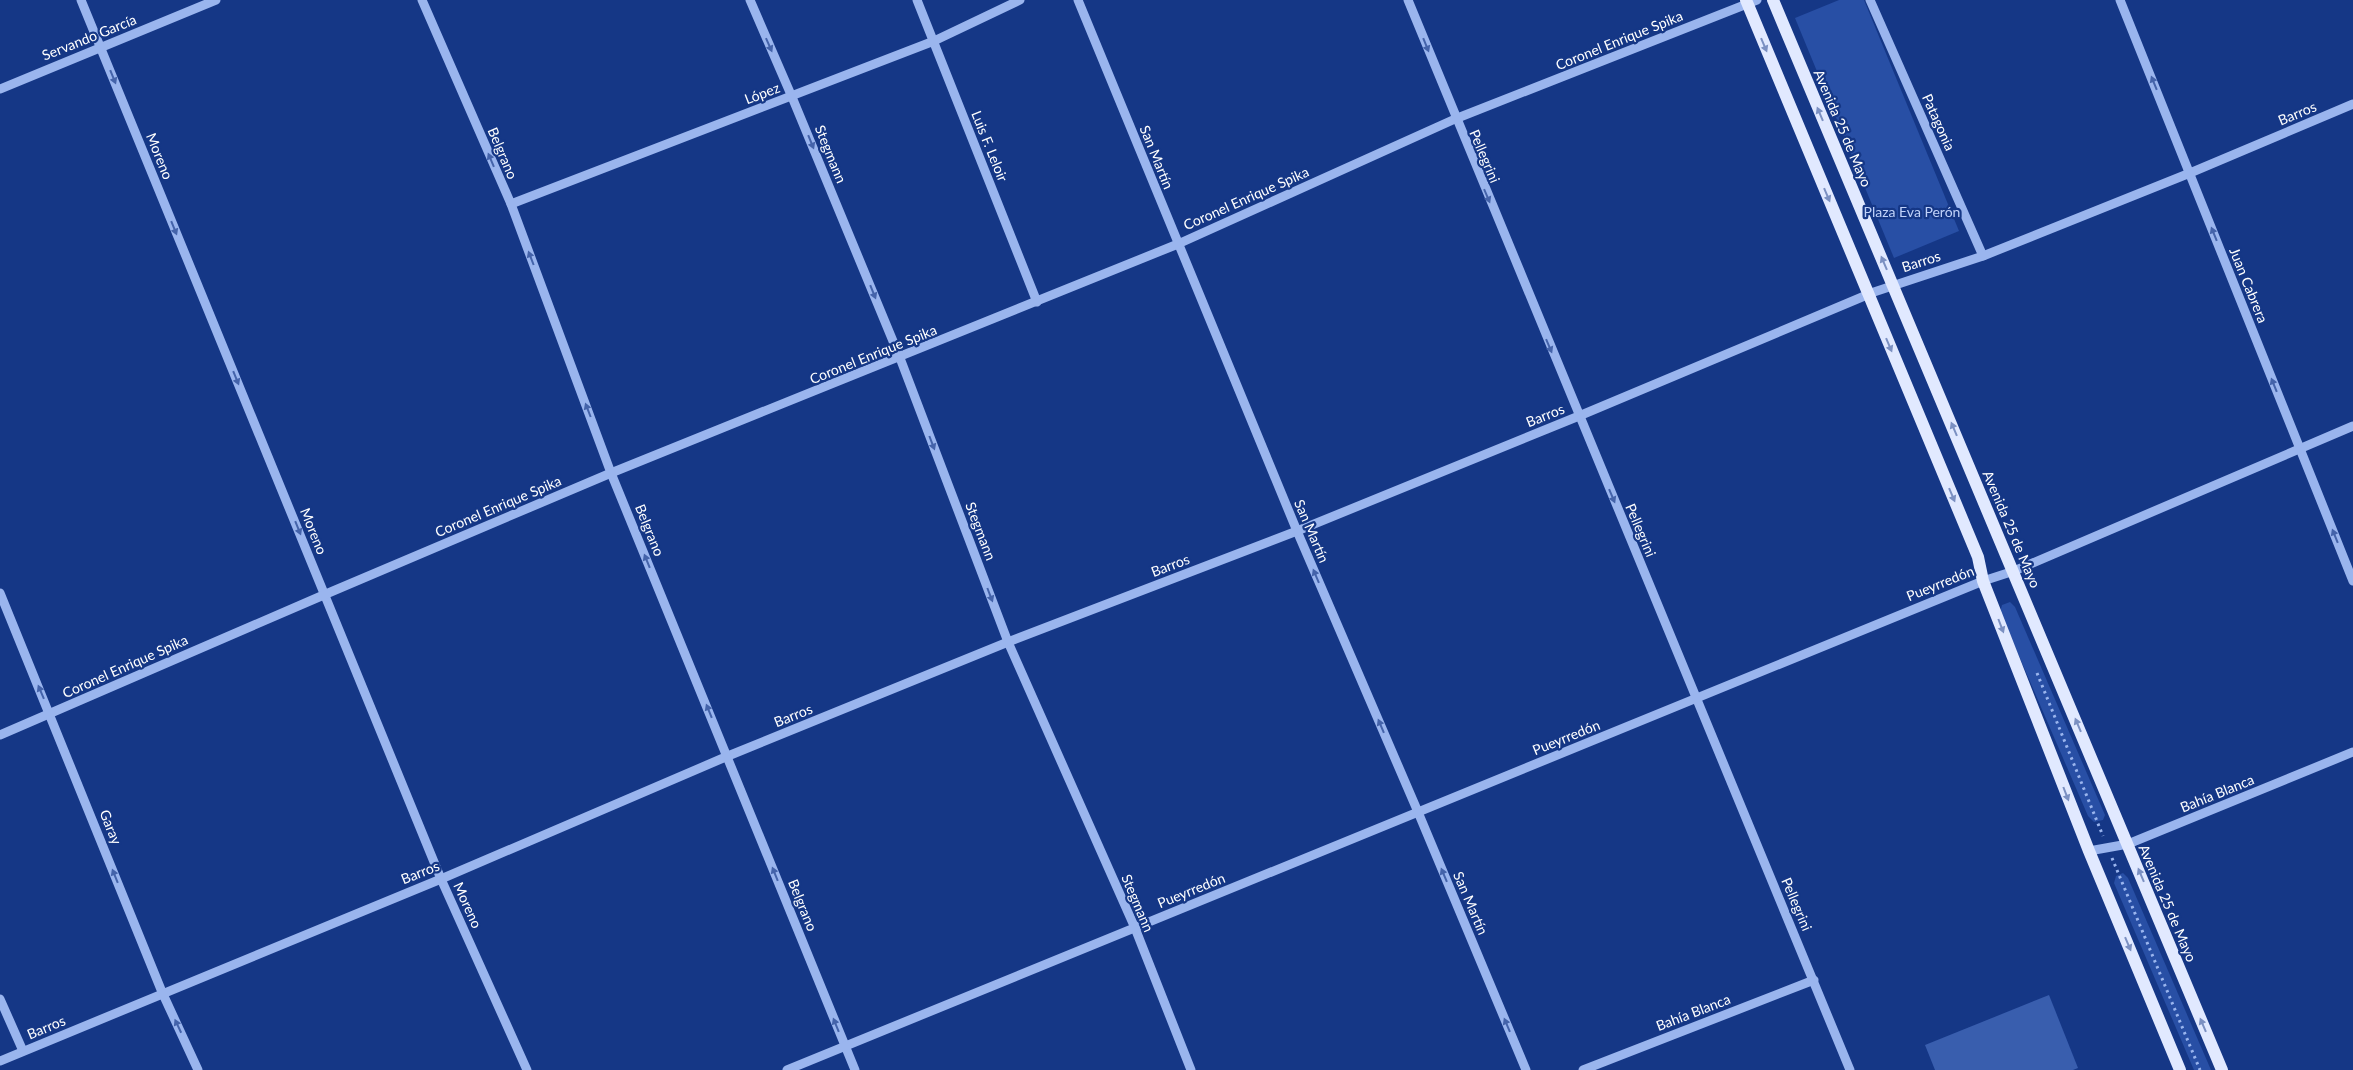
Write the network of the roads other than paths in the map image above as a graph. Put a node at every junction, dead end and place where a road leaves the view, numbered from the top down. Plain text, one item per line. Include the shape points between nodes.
1 (81, 0) edge
2 (216, 0) edge
3 (422, 0) edge
4 (750, 0) edge
5 (917, 0) edge
6 (1020, 0) edge
7 (1078, 0) edge
8 (1408, 0) edge
9 (1773, 0) edge
10 (1870, 0) edge
11 (2120, 0) edge
12 (1750, 1) edge
13 (934, 41) junction
14 (100, 48) junction
15 (0, 89) edge
16 (792, 97) junction
17 (2353, 104) edge
18 (1455, 119) junction
19 (2190, 173) junction
20 (511, 204) junction
21 (1178, 244) junction
22 (1982, 256) junction
23 (1893, 285) junction
24 (1868, 294) junction
25 (1037, 302) junction
26 (900, 358) junction
27 (1579, 416) junction
28 (2353, 426) edge
29 (2300, 448) junction
30 (611, 473) junction
31 (1297, 531) junction
32 (2014, 571) junction
33 (1983, 581) junction
34 (2353, 581) edge
35 (0, 593) edge
36 (326, 594) junction
37 (1008, 642) junction
38 (1697, 698) junction
39 (50, 714) junction
40 (0, 735) edge
41 (2353, 752) edge
42 (728, 756) junction
43 (1418, 812) junction
44 (2128, 844) junction
45 (2089, 851) junction
46 (441, 879) junction
47 (1135, 928) junction
48 (1814, 980) junction
49 (162, 992) junction
50 (0, 999) edge
51 (845, 1046) junction
52 (23, 1051) junction
53 (0, 1061) edge
54 (198, 1070) edge
55 (527, 1070) edge
56 (787, 1070) edge
57 (855, 1070) edge
58 (1191, 1070) edge
59 (1526, 1070) edge
60 (1583, 1070) edge
61 (1850, 1070) edge
62 (2180, 1070) edge
63 (2222, 1070) edge

1 - 14 street, Moreno
2 - 14 street, Servando García
20 -> 3 street, Belgrano
4 -> 16 street, Stegmann
5 - 13 street, Luis F. Leloir
6 - 13 street, López
7 - 21 street, San Martín
8 -> 18 street, Pellegrini
23 -> 9 main road, Avenida 25 de Mayo
10 - 22 street, Patagonia
19 -> 11 street, Juan Cabrera
12 - 18 street, Coronel Enrique Spika
12 -> 24 main road
13 - 16 street, López
13 - 25 street, Luis F. Leloir
14 - 15 street, Servando García
14 -> 36 street, Moreno
16 - 20 street, López
16 -> 26 street, Stegmann
17 - 19 street, Barros
18 - 21 street, Coronel Enrique Spika
18 -> 27 street, Pellegrini
19 - 22 street, Barros
29 -> 19 street, Juan Cabrera
30 -> 20 street, Belgrano
21 - 25 street, Coronel Enrique Spika
21 - 31 street, San Martín
22 - 23 street, Barros
23 - 24 street, Barros
32 -> 23 main road, Avenida 25 de Mayo
24 - 27 street, Barros
24 -> 33 main road via 1978,557
25 - 26 street, Coronel Enrique Spika
26 - 30 street, Coronel Enrique Spika
26 -> 37 street, Stegmann
27 - 31 street, Barros
27 -> 38 street, Pellegrini
28 - 29 street, Pueyrredón
29 - 32 street, Pueyrredón
34 -> 29 street, Juan Cabrera
30 - 36 street, Coronel Enrique Spika
42 -> 30 street, Belgrano
31 - 37 street, Barros
43 -> 31 street, San Martín
32 - 33 street, Pueyrredón
44 -> 32 main road, Avenida 25 de Mayo
33 - 38 street, Pueyrredón
33 -> 45 main road
39 -> 35 street, Garay
36 - 39 street, Coronel Enrique Spika
36 - 46 street, Moreno
37 - 42 street, Barros
37 - 47 street, Stegmann
38 - 43 street, Pueyrredón
38 - 48 street, Pellegrini
39 - 40 street, Coronel Enrique Spika
49 -> 39 street, Garay
41 - 44 street, Bahía Blanca
42 - 46 street, Barros
51 -> 42 street, Belgrano
43 - 47 street, Pueyrredón
59 -> 43 street, San Martín
44 - 45 street, Bahía Blanca
63 -> 44 main road, Avenida 25 de Mayo
45 -> 62 main road
46 - 49 street, Barros
46 - 55 street, Moreno
47 - 51 street, Pueyrredón
47 - 58 street, Stegmann
48 - 60 street, Bahía Blanca
48 - 61 street, Pellegrini
49 - 52 street, Barros
54 -> 49 street, Garay
50 - 52 street
51 - 56 street, Pueyrredón
51 - 57 street, Belgrano
52 - 53 street, Barros

